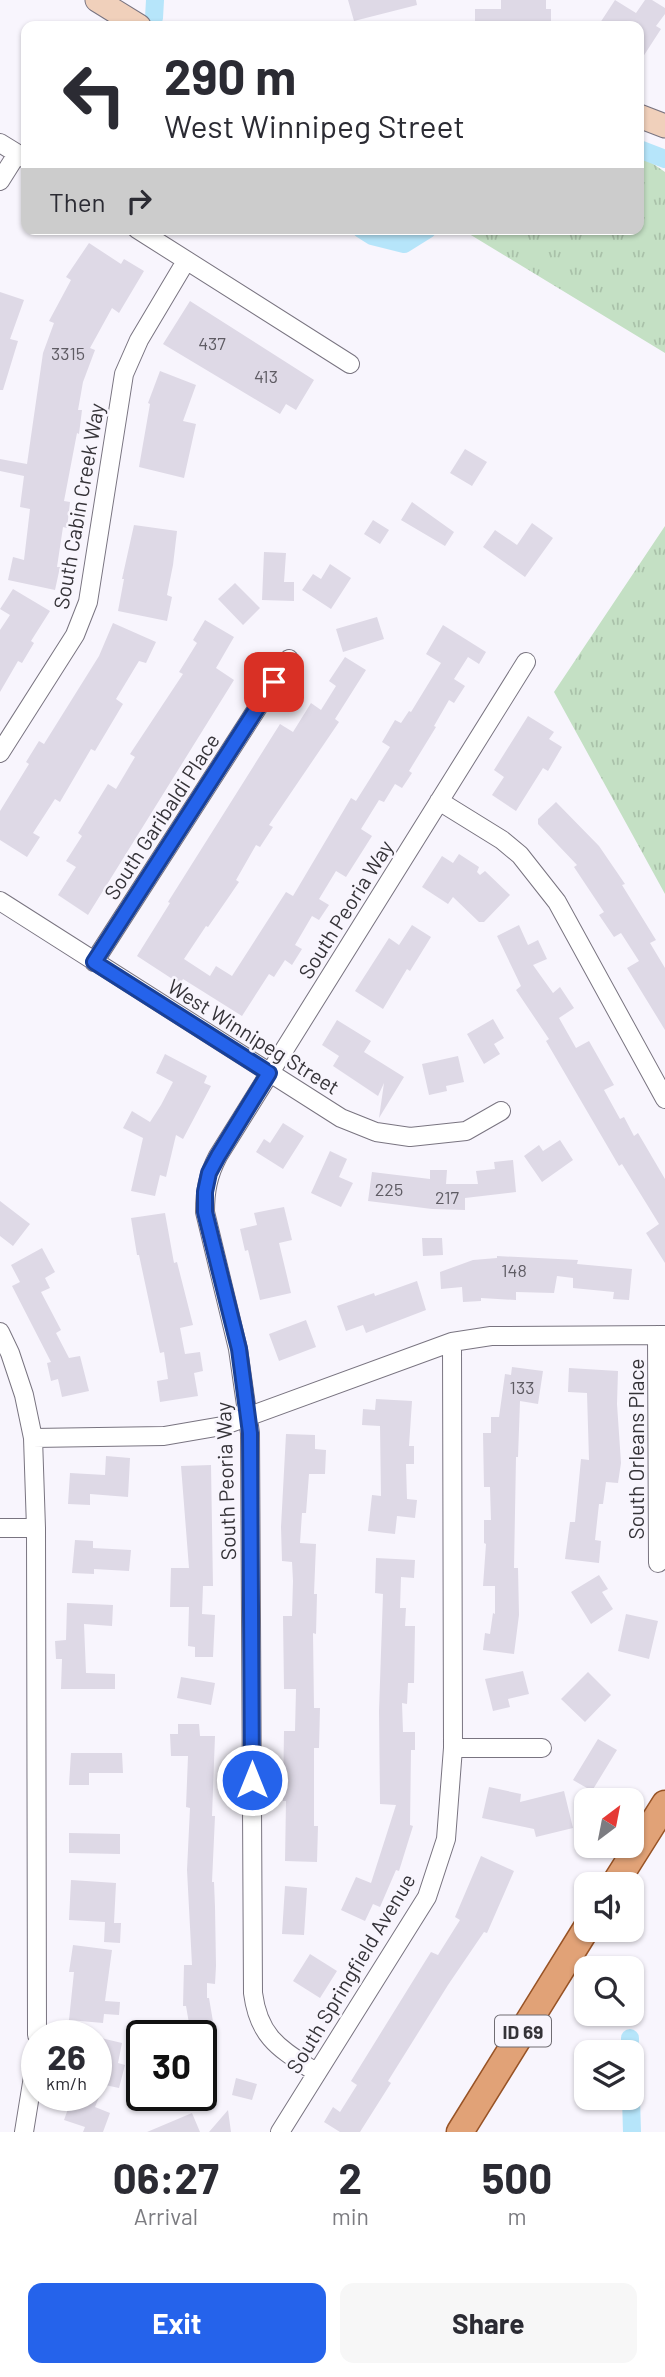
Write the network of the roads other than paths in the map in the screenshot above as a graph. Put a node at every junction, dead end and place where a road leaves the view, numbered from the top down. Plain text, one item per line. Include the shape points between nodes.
1 (97, 0) edge
2 (131, 21) edge
3 (644, 118) edge
4 (665, 126) edge
5 (0, 143) edge
6 (21, 156) edge
7 (21, 158) edge
8 (0, 181) edge
9 (145, 235) edge
10 (186, 261) junction
11 (349, 364) dead end
12 (289, 659) dead end
13 (526, 662) dead end
14 (0, 753) edge
15 (439, 801) junction
16 (0, 901) edge
17 (94, 962) junction
18 (269, 1073) junction
19 (665, 1099) edge
20 (501, 1111) dead end
21 (0, 1332) edge
22 (661, 1335) edge
23 (452, 1342) junction
24 (247, 1415) junction
25 (33, 1438) junction
26 (0, 1528) edge
27 (36, 1528) junction
28 (658, 1563) dead end
29 (453, 1748) junction
30 (542, 1748) dead end
31 (665, 1804) edge
32 (622, 1872) edge
33 (578, 1942) edge
34 (37, 2020) edge
35 (317, 2073) junction
36 (27, 2111) edge
37 (24, 2132) edge
38 (280, 2132) edge
39 (460, 2132) edge

1 - 2 main road
3 - 4 main road
5 - 6 street
7 - 8 street
9 - 10 street
10 - 11 street
10 - 14 street, South Cabin Creek Way via 124,374 88,602 75,635
12 - 17 street, South Garibaldi Place
13 - 15 street, South Peoria Way
15 - 18 street, South Peoria Way
15 - 19 street via 520,855 557,902
16 - 17 street, West Winnipeg Street
17 - 18 street, West Winnipeg Street
18 - 20 street, West Winnipeg Street via 341,1118 376,1132 411,1137 466,1131
18 - 24 street, South Peoria Way via 218,1156 205,1192 205,1212 239,1349
21 - 25 street via 24,1395
22 - 23 street via 491,1336
22 - 28 street, South Orleans Place
23 - 24 street
23 - 29 street, South Springfield Avenue
24 - 25 street via 222,1426 164,1436
24 - 35 street, South Peoria Way via 253,1993 264,2031 276,2046
25 - 27 street
26 - 27 street
27 - 34 street
29 - 30 street
29 - 35 street, South Springfield Avenue via 446,1839 427,1897
31 - 32 main road
33 - 39 main road, ID 69
35 - 38 street, South Springfield Avenue
36 - 37 street

